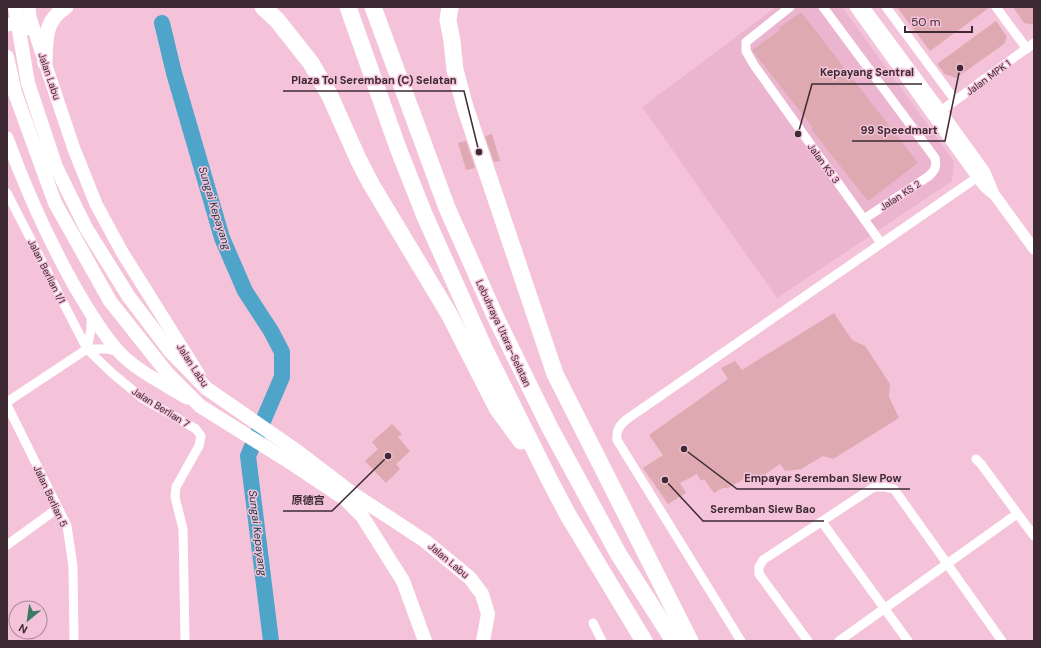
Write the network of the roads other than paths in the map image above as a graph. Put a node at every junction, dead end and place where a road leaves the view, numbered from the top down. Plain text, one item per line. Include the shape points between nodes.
1 (15, 7) edge
2 (29, 7) edge
3 (66, 7) edge
4 (254, 7) edge
5 (264, 7) edge
6 (348, 7) edge
7 (373, 7) edge
8 (450, 7) edge
9 (790, 7) edge
10 (823, 7) edge
11 (855, 7) edge
12 (864, 7) edge
13 (886, 7) edge
14 (996, 7) edge
15 (277, 20) junction
16 (7, 25) edge
17 (38, 42) junction
18 (1030, 46) edge
19 (7, 57) edge
20 (45, 63) junction
21 (955, 100) junction
22 (942, 110) junction
23 (7, 138) edge
24 (981, 175) junction
25 (7, 193) edge
26 (864, 219) junction
27 (881, 243) junction
28 (1034, 249) edge
29 (91, 314) junction
30 (87, 349) junction
31 (119, 352) junction
32 (206, 388) junction
33 (7, 402) edge
34 (7, 405) edge
35 (200, 406) junction
36 (976, 459) dead end
37 (550, 482) junction
38 (58, 508) junction
39 (1017, 514) junction
40 (822, 522) junction
41 (1034, 536) edge
42 (7, 545) edge
43 (947, 564) junction
44 (885, 608) junction
45 (593, 624) dead end
46 (74, 641) edge
47 (185, 641) edge
48 (425, 641) edge
49 (483, 641) edge
50 (602, 641) edge
51 (644, 641) edge
52 (674, 641) edge
53 (690, 641) edge
54 (741, 641) edge
55 (808, 641) edge
56 (839, 641) edge
57 (908, 641) edge
58 (1002, 641) edge

1 - 32 main road via 28,83 56,167 86,228 129,297 170,351
2 - 17 main road, Jalan Labu
3 - 20 highway via 58,12 46,33
4 - 15 highway
5 - 15 highway
6 - 37 highway via 424,214 484,348
7 - 52 highway, Lebuhraya Utara–Selatan via 447,208 496,318 550,428 616,548
8 - 53 highway via 448,20 455,70 465,107 555,374
9 - 26 street, Jalan KS 3 via 746,42 746,51
10 - 26 street, Jalan KS 2 via 935,158 935,171
11 - 24 street
12 - 22 street
13 - 21 street
14 - 18 street
15 - 37 highway via 311,63 330,96 359,162 449,314 497,408
16 - 17 main road via 18,23
17 - 20 main road, Jalan Labu
18 - 21 street, Jalan MPK 1
19 - 35 main road via 15,92 55,203 110,300 168,374
20 - 32 main road, Jalan Labu via 96,204 122,252
21 - 22 street, Jalan MPK 1
22 - 24 street
23 - 29 main road, Jalan Labu via 38,215
24 - 27 street
24 - 28 street via 985,187 994,194
25 - 30 street, Jalan Berlian 1/1
26 - 27 street, Jalan KS 3
27 - 54 street via 627,419 616,432 617,440
29 - 30 street
29 - 31 main road, Jalan Labu
30 - 31 street
30 - 33 street
30 - 47 street, Jalan Berlian 7 via 142,398 196,429 201,436 199,446 176,486 175,497 183,529
31 - 35 main road, Jalan Labu via 137,367
32 - 49 main road, Jalan Labu via 297,450 352,492 426,541 470,578 482,594 488,614
34 - 38 street, Jalan Berlian 5
35 - 48 main road, Jalan Labu via 345,499 362,516 403,582
36 - 39 street
37 - 51 highway
38 - 42 street
38 - 46 street, Jalan Berlian 5 via 67,526 73,566
39 - 41 street
39 - 43 street
40 - 43 street via 874,487 894,489
40 - 44 street
40 - 55 street via 763,560 759,567 759,574
43 - 44 street
43 - 58 street
44 - 56 street
44 - 57 street
45 - 50 street

